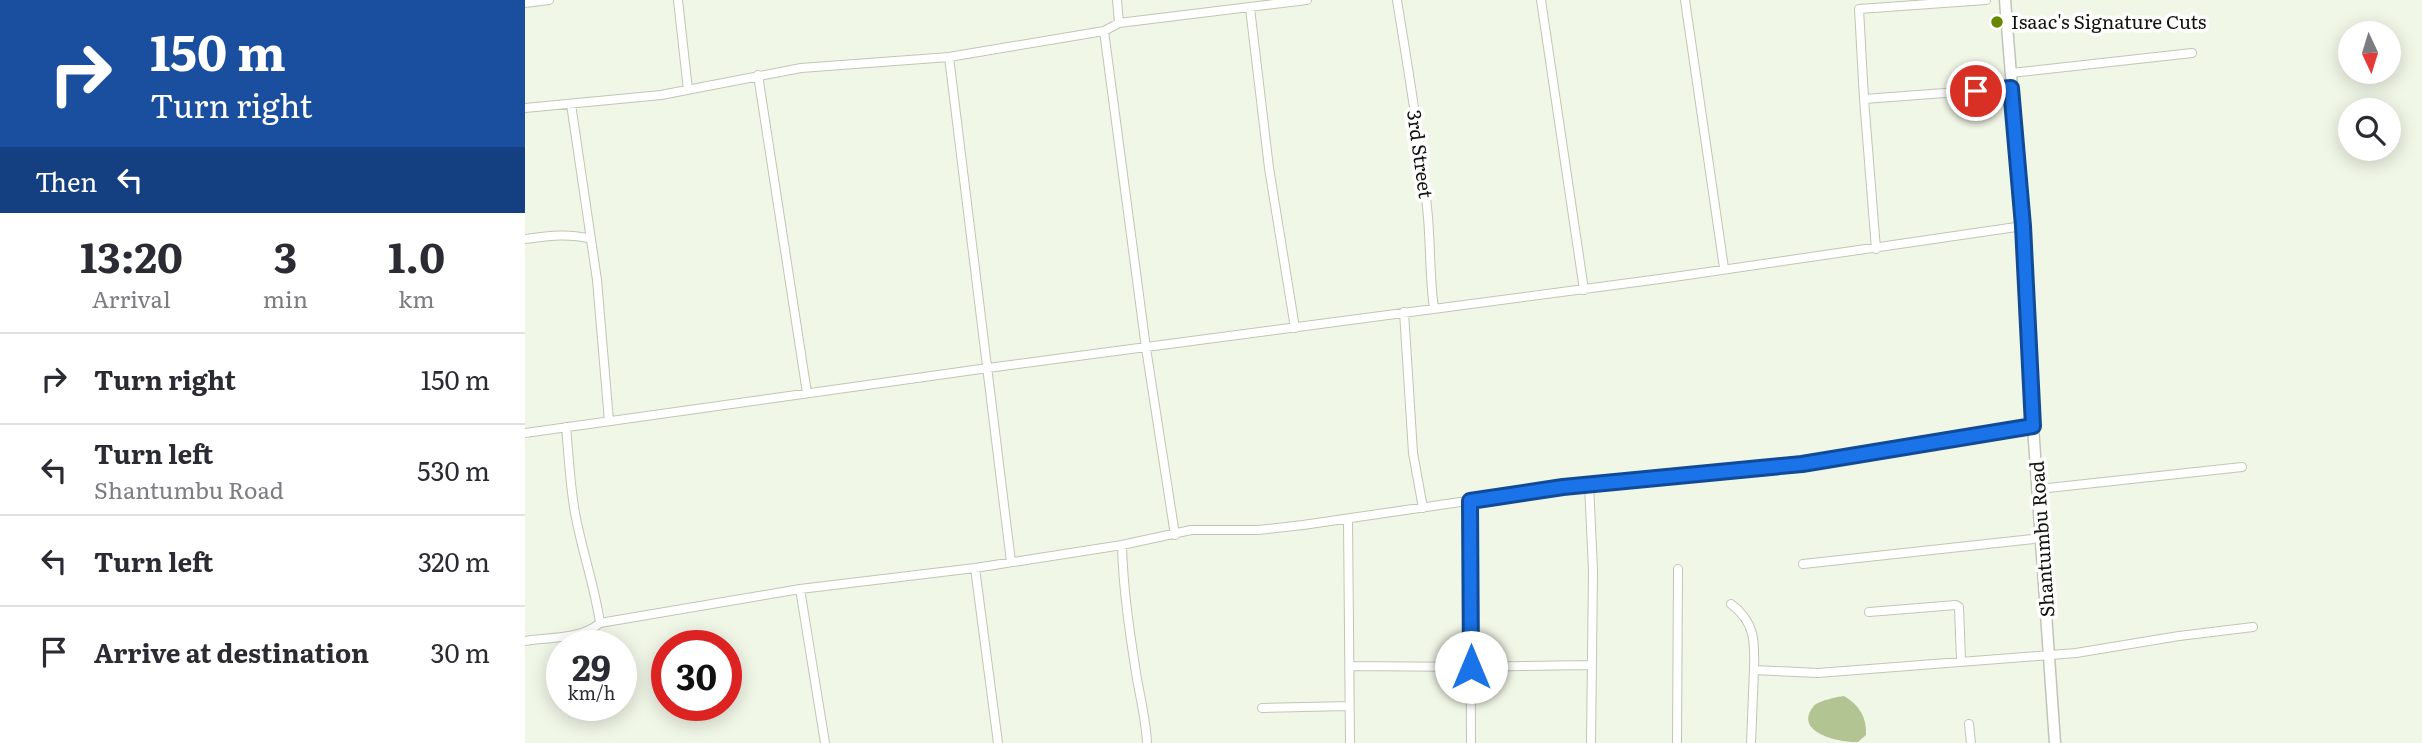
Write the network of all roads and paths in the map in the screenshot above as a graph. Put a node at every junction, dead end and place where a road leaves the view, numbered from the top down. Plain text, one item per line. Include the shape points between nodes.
1 (549, 0) edge
2 (678, 0) edge
3 (1117, 0) edge
4 (1307, 0) edge
5 (1397, 0) edge
6 (1541, 0) edge
7 (1685, 0) edge
8 (1986, 0) edge
9 (2005, 0) edge
10 (525, 3) edge
11 (1250, 8) junction
12 (1119, 23) junction
13 (1104, 30) junction
14 (2192, 53) dead end
15 (949, 57) junction
16 (2011, 73) junction
17 (758, 75) junction
18 (2011, 88) junction
19 (688, 90) junction
20 (1864, 99) junction
21 (571, 104) junction
22 (525, 108) edge
23 (2023, 226) junction
24 (525, 239) edge
25 (591, 239) junction
26 (1876, 249) junction
27 (1724, 268) junction
28 (1584, 290) junction
29 (1434, 308) junction
30 (1404, 312) junction
31 (1294, 328) junction
32 (1146, 348) junction
33 (988, 368) junction
34 (807, 393) junction
35 (609, 421) junction
36 (2033, 426) junction
37 (566, 427) junction
38 (525, 433) edge
39 (2242, 467) dead end
40 (1590, 485) junction
41 (2039, 489) junction
42 (1470, 501) junction
43 (1423, 508) junction
44 (1349, 519) junction
45 (1175, 535) junction
46 (2042, 538) junction
47 (1122, 545) junction
48 (1011, 562) junction
49 (1803, 564) dead end
50 (975, 569) junction
51 (1678, 569) dead end
52 (800, 589) junction
53 (1731, 604) dead end
54 (1869, 612) dead end
55 (600, 623) junction
56 (2253, 627) dead end
57 (525, 641) edge
58 (2050, 653) junction
59 (1961, 660) junction
60 (1591, 665) junction
61 (1350, 666) junction
62 (1471, 667) junction
63 (1754, 670) junction
64 (1349, 706) junction
65 (1262, 708) dead end
66 (1969, 724) dead end
67 (825, 743) edge
68 (998, 743) edge
69 (1147, 743) edge
70 (1350, 743) edge
71 (1471, 743) edge
72 (1591, 743) edge
73 (1677, 743) edge
74 (1751, 743) edge
75 (1971, 743) edge
76 (2055, 743) edge

1 - 10 street
2 - 19 street
3 - 12 street
4 - 11 street
5 - 29 street, 3rd Street via 1417,121
6 - 28 street
7 - 27 street
8 - 20 street via 1859,9
9 - 16 street, Shantumbu Road
11 - 12 street
11 - 31 street
12 - 13 street
13 - 15 street
13 - 32 street
14 - 16 street
15 - 17 street
15 - 33 street
16 - 18 street, Shantumbu Road
17 - 19 street
17 - 34 street
18 - 20 street
18 - 23 street, Shantumbu Road
19 - 21 street
20 - 26 street
21 - 22 street
21 - 25 street
23 - 26 street
23 - 36 street, Shantumbu Road
24 - 25 street via 550,234
25 - 35 street
26 - 27 street
27 - 28 street
28 - 29 street
29 - 30 street
30 - 31 street
30 - 43 street via 1413,453
31 - 32 street
32 - 33 street
32 - 45 street
33 - 34 street
33 - 48 street
34 - 35 street
35 - 37 street
36 - 40 street via 1802,464
36 - 41 street, Shantumbu Road
37 - 38 street
37 - 55 street via 576,515
39 - 41 street
40 - 42 street
40 - 60 street
41 - 46 street, Shantumbu Road
42 - 43 street
42 - 62 street
43 - 44 street
44 - 45 street via 1258,530 1191,530
44 - 61 street
45 - 47 street
46 - 49 street
46 - 58 street, Shantumbu Road
47 - 48 street
47 - 69 street
48 - 50 street
50 - 52 street
50 - 68 street
51 - 73 street
52 - 55 street
52 - 67 street
53 - 63 street via 1750,622
54 - 59 street via 1956,605
55 - 57 street via 567,636
56 - 58 street
58 - 59 street
58 - 76 street, Shantumbu Road
59 - 63 street via 1818,673
60 - 62 street
60 - 72 street
61 - 62 street
61 - 64 street
62 - 71 street
63 - 74 street
64 - 65 street
64 - 70 street
66 - 75 street

